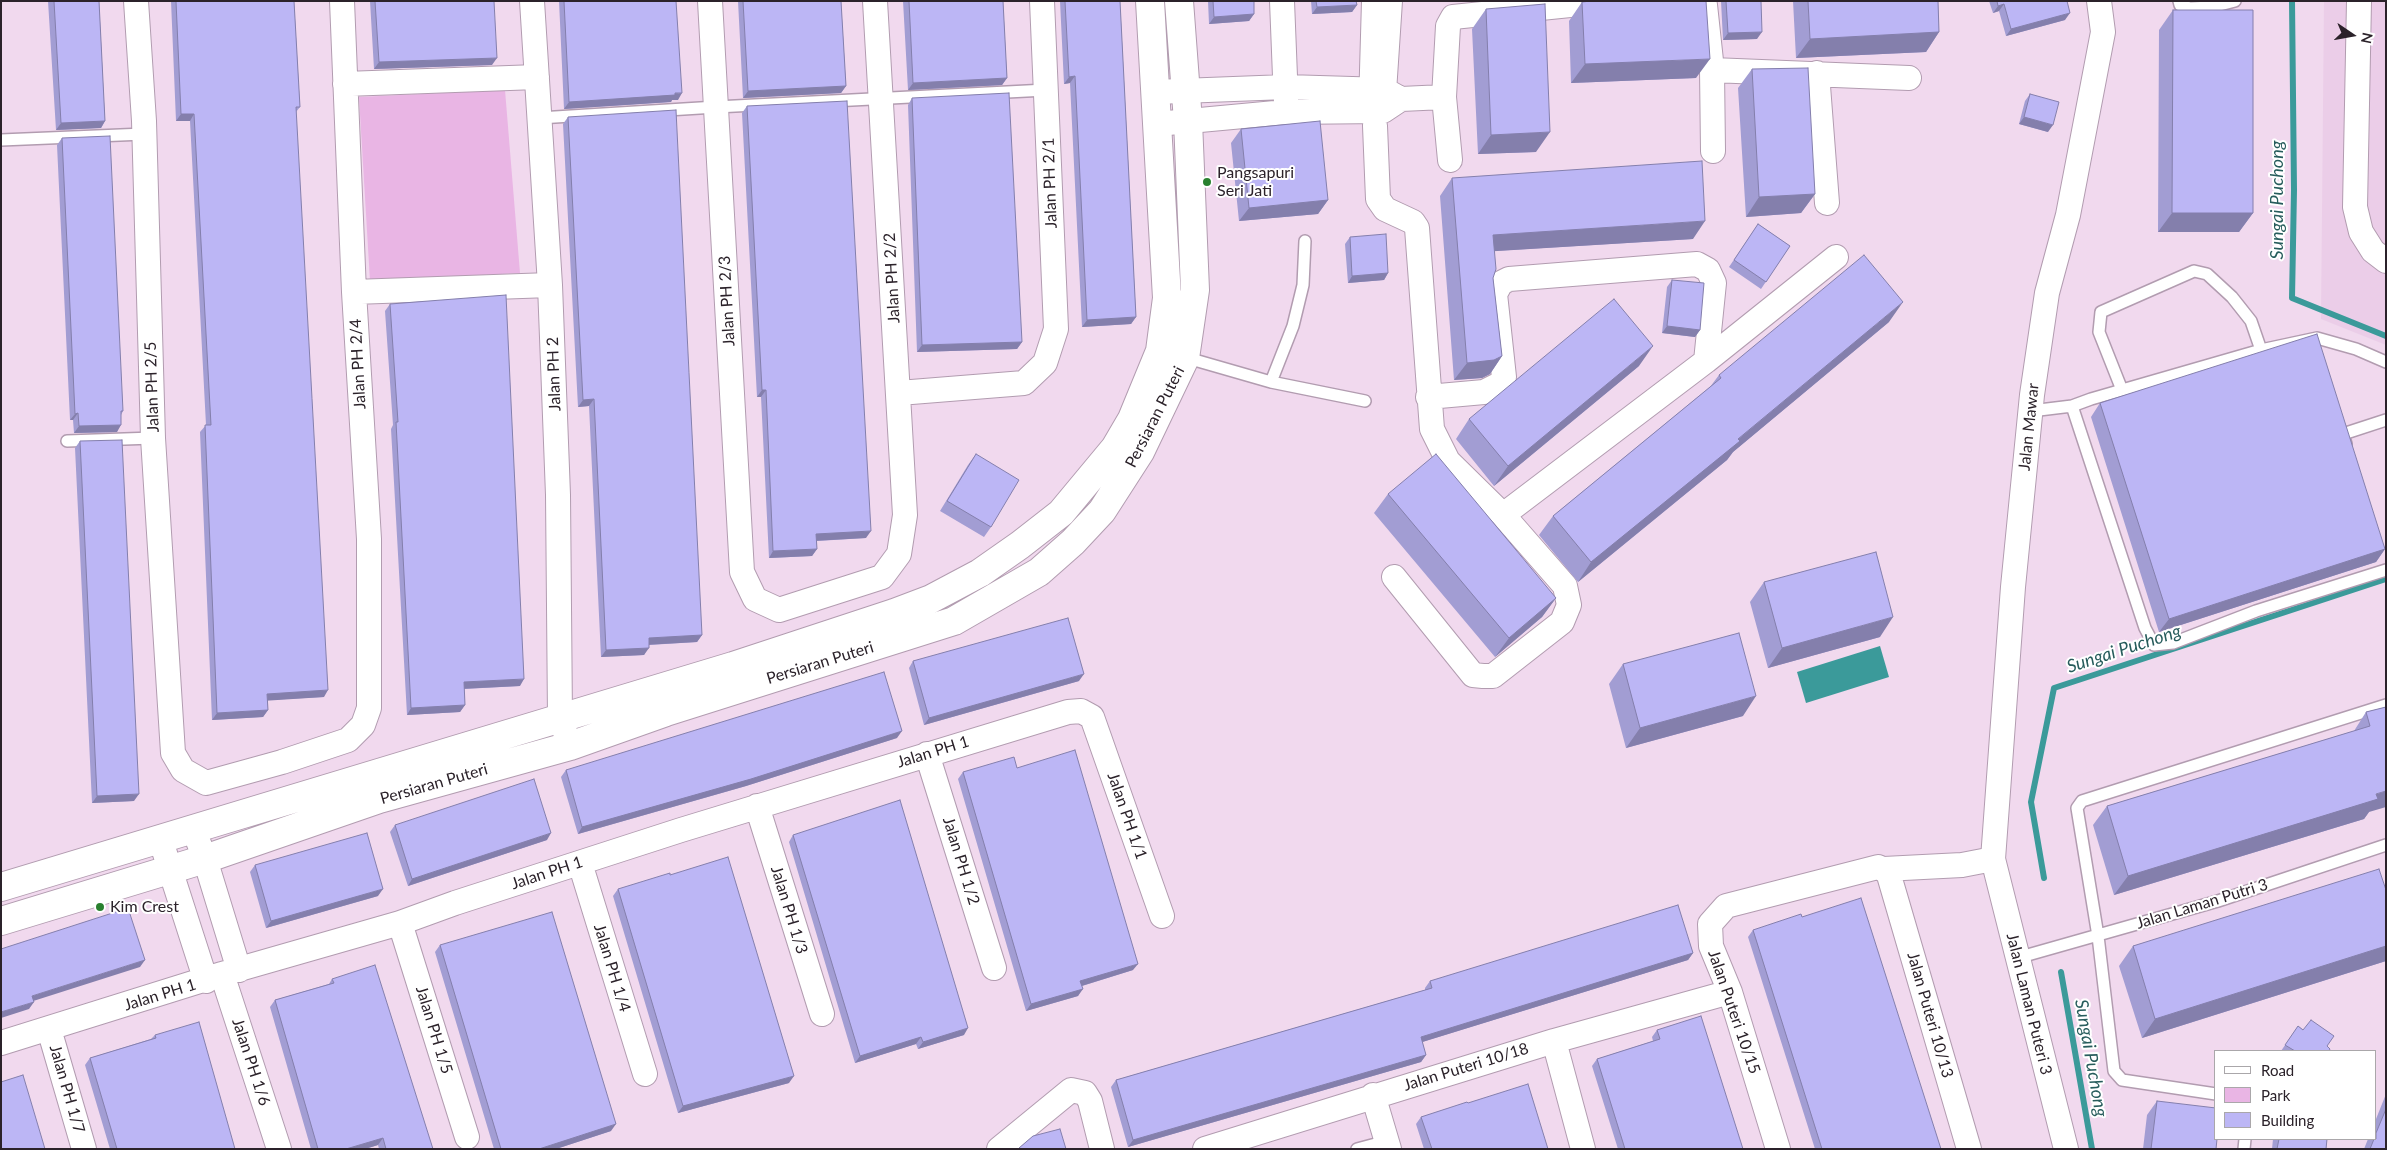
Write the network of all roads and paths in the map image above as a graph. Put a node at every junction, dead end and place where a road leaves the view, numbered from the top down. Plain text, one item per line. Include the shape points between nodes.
1 (136, 1) edge
2 (342, 1) edge
3 (532, 1) edge
4 (710, 1) edge
5 (875, 1) edge
6 (1042, 1) edge
7 (1150, 1) edge
8 (1179, 1) edge
9 (1282, 1) edge
10 (1374, 1) edge
11 (1390, 1) edge
12 (1609, 1) edge
13 (1698, 1) edge
14 (2099, 1) edge
15 (2179, 1) edge
16 (2235, 1) edge
17 (2359, 1) edge
18 (1712, 70) junction
19 (1817, 73) junction
20 (537, 77) junction
21 (1909, 78) dead end
22 (345, 84) junction
23 (1286, 86) junction
24 (1186, 89) junction
25 (1046, 90) junction
26 (1156, 92) junction
27 (1444, 96) junction
28 (881, 99) junction
29 (1381, 105) junction
30 (716, 106) junction
31 (1286, 112) junction
32 (540, 118) junction
33 (1188, 122) junction
34 (1157, 124) junction
35 (144, 134) junction
36 (1, 140) edge
37 (1713, 151) dead end
38 (1450, 160) dead end
39 (1827, 203) dead end
40 (1305, 241) dead end
41 (1836, 257) dead end
42 (2386, 260) edge
43 (550, 285) junction
44 (354, 292) junction
45 (2261, 350) junction
46 (1173, 354) junction
47 (1706, 362) junction
48 (2386, 362) edge
49 (1271, 382) junction
50 (2122, 390) junction
51 (898, 393) junction
52 (1428, 397) junction
53 (1365, 401) dead end
54 (2072, 406) junction
55 (2031, 411) junction
56 (2386, 420) edge
57 (153, 438) junction
58 (67, 441) dead end
59 (2350, 453) edge
60 (1503, 515) junction
61 (899, 554) joint
62 (2386, 570) edge
63 (1394, 577) dead end
64 (2386, 705) edge
65 (1092, 717) joint
66 (560, 718) junction
67 (570, 746) junction
68 (927, 754) junction
69 (184, 770) joint
70 (757, 806) junction
71 (193, 828) junction
72 (160, 838) junction
73 (2386, 845) edge
74 (205, 859) junction
75 (1993, 859) junction
76 (580, 863) junction
77 (171, 870) junction
78 (1888, 875) junction
79 (1, 887) edge
80 (1162, 916) dead end
81 (1, 921) edge
82 (400, 923) junction
83 (2098, 936) junction
84 (2017, 958) junction
85 (994, 968) dead end
86 (222, 975) junction
87 (1730, 992) junction
88 (822, 1014) dead end
89 (49, 1029) junction
90 (1554, 1041) junction
91 (1, 1043) edge
92 (645, 1074) dead end
93 (2214, 1094) edge
94 (1373, 1096) junction
95 (467, 1137) dead end
96 (1388, 1145) edge
97 (84, 1149) edge
98 (280, 1149) edge
99 (999, 1149) edge
100 (1102, 1149) edge
101 (1205, 1149) edge
102 (1357, 1149) edge
103 (1583, 1149) edge
104 (1778, 1149) edge
105 (1970, 1149) edge
106 (2066, 1149) edge

1 - 35 street, Jalan PH 2/5
2 - 22 street, Jalan PH 2/4
3 - 20 street, Jalan PH 2
4 - 30 street, Jalan PH 2/3
5 - 28 street, Jalan PH 2/2
6 - 25 street, Jalan PH 2/1
7 - 26 main road, Persiaran Puteri
8 - 24 main road, Persiaran Puteri
9 - 23 street
10 - 29 street
11 - 29 street
12 - 27 street via 1452,17 1448,26
13 - 18 street via 1705,5
14 - 55 street, Jalan Mawar via 2103,32 2071,202 2047,294
15 - 16 lane via 2180,5 2190,8
17 - 42 street via 2355,207 2361,232 2373,251
18 - 19 street
18 - 37 street
19 - 21 street
19 - 39 street
20 - 22 street
20 - 32 street, Jalan PH 2
22 - 44 street, Jalan PH 2/4
23 - 24 street
23 - 29 street
23 - 31 street
24 - 26 street
24 - 33 main road, Persiaran Puteri
25 - 28 lane
25 - 51 street, Jalan PH 2/1 via 1056,329 1045,362 1024,383
26 - 34 main road, Persiaran Puteri
27 - 29 street
27 - 38 street
28 - 30 lane
28 - 51 street, Jalan PH 2/2
29 - 31 street
29 - 52 street via 1378,199 1385,209 1413,222 1417,228
30 - 32 lane
30 - 61 street, Jalan PH 2/3 via 742,572 755,599 779,610 882,577
31 - 33 street
32 - 43 street, Jalan PH 2
33 - 34 street
33 - 46 main road, Persiaran Puteri via 1195,290
34 - 46 main road, Persiaran Puteri
35 - 36 lane
35 - 57 street, Jalan PH 2/5
40 - 49 lane via 1303,285 1293,326
41 - 47 street
43 - 44 street
43 - 66 street, Jalan PH 2 via 558,496
44 - 69 street, Jalan PH 2/4 via 369,539 369,708 363,725 348,740 206,783
45 - 48 lane via 2317,338
45 - 50 lane
45 - 50 lane via 2251,321 2232,297 2207,274 2194,271 2101,312 2099,332
46 - 49 lane
46 - 66 main road, Persiaran Puteri via 1115,448 1061,513 980,573 931,599 894,613 734,666
46 - 67 main road, Persiaran Puteri via 1140,452 1102,511 1039,572 954,621 666,712
47 - 52 street via 1714,284 1708,270 1697,264 1509,279 1501,283 1495,294 1504,377 1500,384 1484,392
47 - 60 street
49 - 53 lane
50 - 54 lane
51 - 61 street, Jalan PH 2/2 via 905,515
52 - 60 street via 1432,429 1448,461
54 - 55 lane
54 - 62 lane via 2154,645 2173,643
55 - 75 street, Jalan Mawar via 2012,587
56 - 59 lane via 2343,434
57 - 58 lane
57 - 69 street, Jalan PH 2/5 via 173,753
60 - 63 street via 1565,586 1569,605 1562,622 1493,676 1473,675
64 - 83 lane via 2082,801 2077,808 2078,818
65 - 68 street, Jalan PH 1 via 1081,711 1068,712
65 - 80 street, Jalan PH 1/1
66 - 67 street, Jalan PH 2
66 - 71 main road, Persiaran Puteri
67 - 74 main road, Persiaran Puteri via 379,799
68 - 70 street, Jalan PH 1
68 - 85 street, Jalan PH 1/2
70 - 76 street, Jalan PH 1
70 - 88 street, Jalan PH 1/3
71 - 72 main road, Persiaran Puteri
71 - 74 street
72 - 77 street
72 - 79 main road, Persiaran Puteri
73 - 83 lane, Jalan Laman Putri 3 via 2218,901
74 - 77 main road, Persiaran Puteri
74 - 86 street
75 - 78 street, Jalan Puteri 10/15
75 - 84 street, Jalan Laman Puteri 3
76 - 82 street, Jalan PH 1
76 - 92 street, Jalan PH 1/4
77 - 81 main road, Persiaran Puteri
77 - 86 street
78 - 87 street, Jalan Puteri 10/15 via 1871,868 1726,906 1710,924 1711,946
78 - 105 street, Jalan Puteri 10/13
82 - 86 street, Jalan PH 1
82 - 95 street, Jalan PH 1/5
83 - 84 lane, Jalan Laman Putri 3
83 - 93 lane via 2114,1071 2122,1080
84 - 106 street, Jalan Laman Puteri 3
86 - 89 street, Jalan PH 1
86 - 98 street, Jalan PH 1/6
87 - 90 street, Jalan Puteri 10/18
87 - 104 street, Jalan Puteri 10/15
89 - 91 street, Jalan PH 1
89 - 97 street, Jalan PH 1/7
90 - 94 street, Jalan Puteri 10/18
90 - 103 street
94 - 96 street
94 - 101 street, Jalan Puteri 10/18
96 - 102 lane
99 - 100 street via 1071,1090 1085,1093 1090,1101

